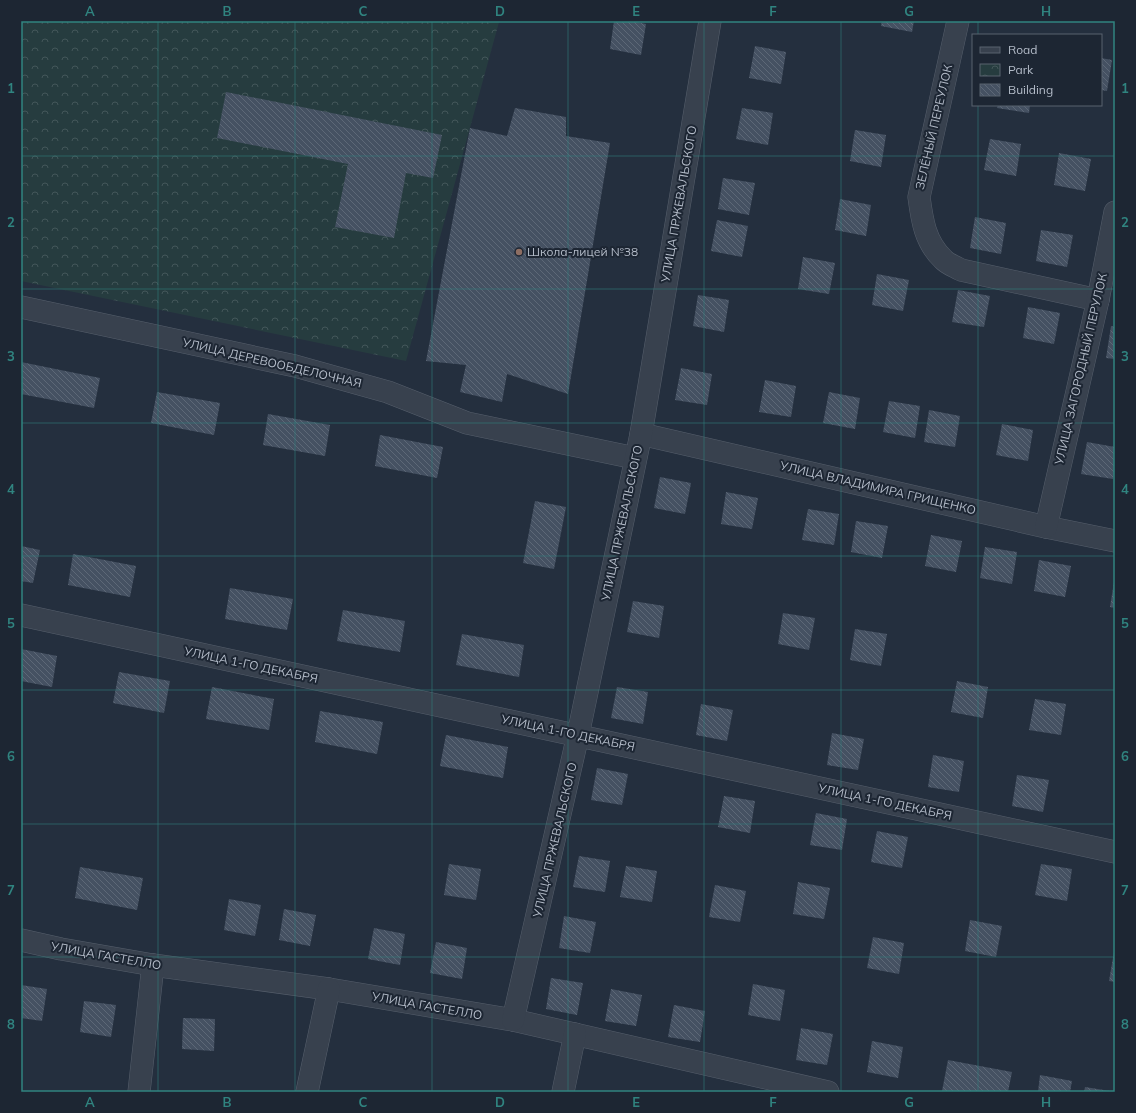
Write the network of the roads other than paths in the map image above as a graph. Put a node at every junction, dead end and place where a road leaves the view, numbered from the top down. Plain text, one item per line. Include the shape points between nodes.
1 (710, 21) edge
2 (958, 21) edge
3 (1115, 212) edge
4 (1098, 300) junction
5 (21, 307) edge
6 (641, 434) junction
7 (635, 458) junction
8 (1046, 527) junction
9 (1115, 541) edge
10 (21, 615) edge
11 (578, 735) junction
12 (1115, 852) edge
13 (21, 940) edge
14 (153, 965) junction
15 (329, 989) junction
16 (513, 1020) junction
17 (575, 1034) junction
18 (139, 1092) edge
19 (307, 1092) edge
20 (563, 1092) edge
21 (828, 1092) edge

1 - 6 street, УЛИЦА ПРЖЕВАЛЬСКОГО
2 - 4 street, ЗЕЛЁНЫЙ ПЕРЕУЛОК via 919,197 922,221 930,244 943,260 961,270
3 - 4 street, УЛИЦА ЗАГОРОДНЫЙ ПЕРУЛОК
4 - 8 street, УЛИЦА ЗАГОРОДНЫЙ ПЕРУЛОК
5 - 7 street, УЛИЦА ДЕРЕВООБДЕЛОЧНАЯ via 295,366 388,392 466,423
6 - 7 street, УЛИЦА ПРЖЕВАЛЬСКОГО
6 - 8 street, УЛИЦА ВЛАДИМИРА ГРИЩЕНКО
7 - 11 street, УЛИЦА ПРЖЕВАЛЬСКОГО
8 - 9 street, УЛИЦА ВЛАДИМИРА ГРИЩЕНКО
10 - 11 street, УЛИЦА 1-ГО ДЕКАБРЯ
11 - 12 street, УЛИЦА 1-ГО ДЕКАБРЯ
11 - 16 street, УЛИЦА ПРЖЕВАЛЬСКОГО
13 - 14 street, УЛИЦА ГАСТЕЛЛО
14 - 15 street, УЛИЦА ГАСТЕЛЛО
14 - 18 street
15 - 16 street, УЛИЦА ГАСТЕЛЛО
15 - 19 street
16 - 17 street, УЛИЦА ГАСТЕЛЛО
17 - 20 street
17 - 21 street, УЛИЦА ГАСТЕЛЛО

